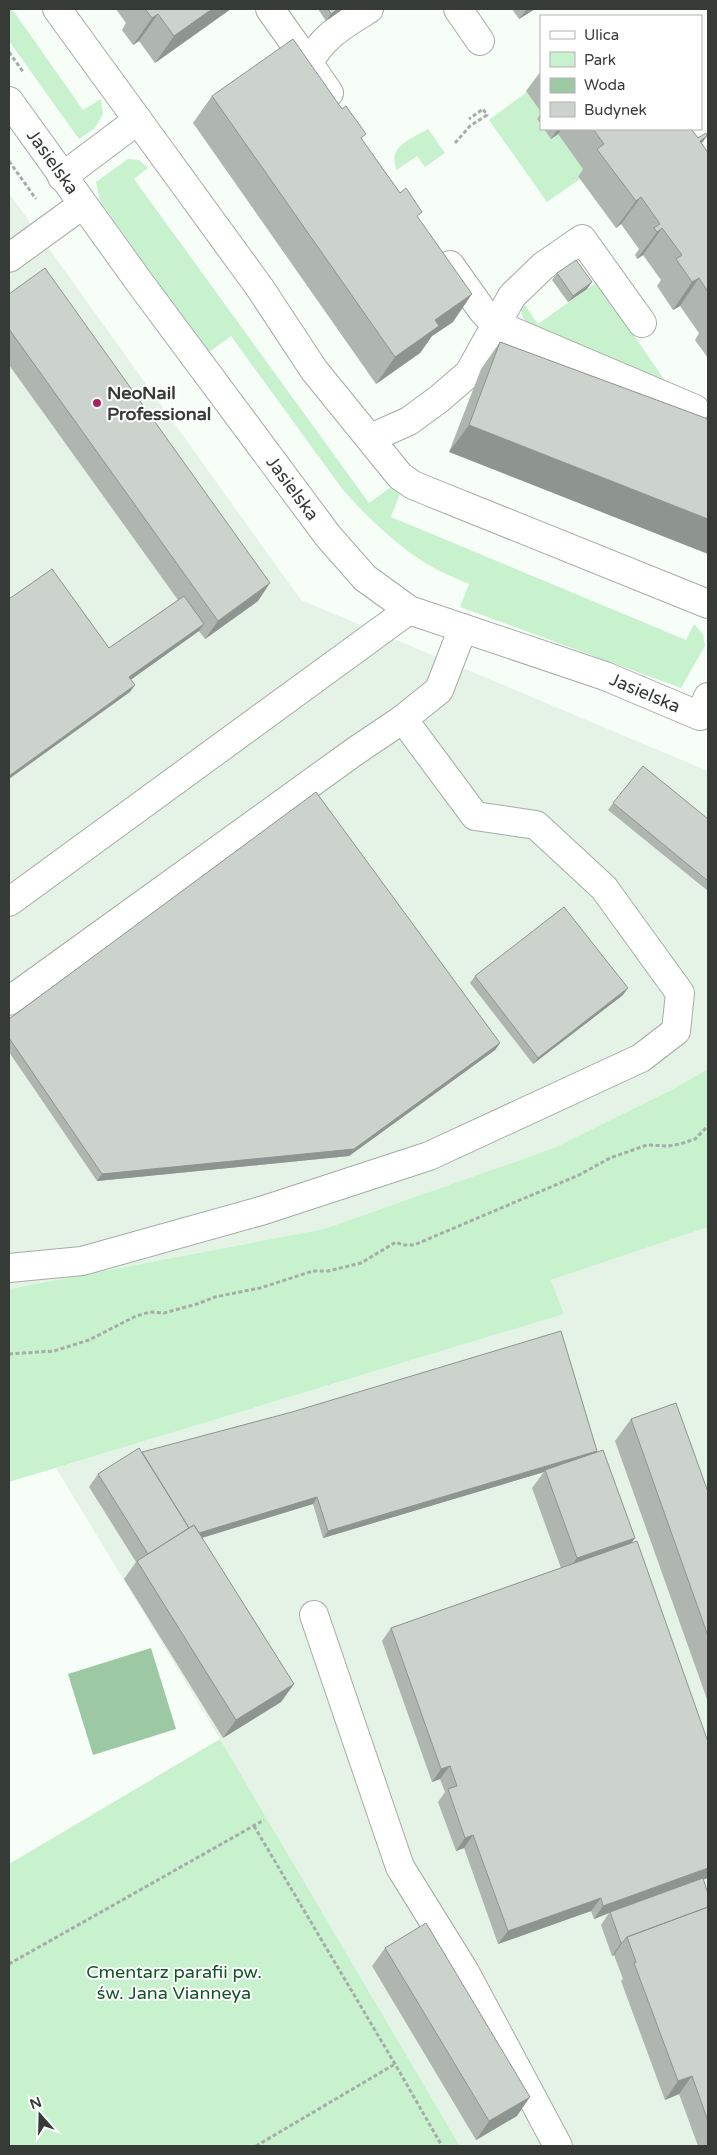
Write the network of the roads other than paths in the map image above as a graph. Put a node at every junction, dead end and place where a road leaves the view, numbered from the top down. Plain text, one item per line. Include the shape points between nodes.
1 (57, 9) edge
2 (270, 9) edge
3 (369, 9) edge
4 (458, 9) edge
5 (480, 41) dead end
6 (309, 64) junction
7 (9, 101) edge
8 (341, 110) edge
9 (138, 120) junction
10 (62, 177) junction
11 (82, 205) junction
12 (436, 246) edge
13 (9, 258) edge
14 (642, 323) dead end
15 (496, 324) junction
16 (695, 409) dead end
17 (371, 438) junction
18 (708, 604) edge
19 (409, 610) junction
20 (463, 628) junction
21 (704, 707) edge
22 (403, 718) junction
23 (9, 902) edge
24 (9, 1001) edge
25 (9, 1268) edge
26 (314, 1615) dead end
27 (558, 2146) edge

1 - 9 street
2 - 6 street
3 - 6 street via 331,34 314,52
4 - 5 street
6 - 8 street
7 - 10 street, Jasielska
9 - 10 street
9 - 17 street via 260,288 314,370
10 - 11 street, Jasielska
11 - 13 street
11 - 19 street, Jasielska via 328,536 365,578
12 - 15 street via 482,310
14 - 15 street via 582,238 543,266 512,296
15 - 16 street
15 - 17 street via 469,373 409,421
17 - 18 street via 389,465 414,485
19 - 20 street, Jasielska
19 - 23 street
20 - 21 street, Jasielska
20 - 22 street via 439,690
22 - 24 street
22 - 25 street via 475,816 536,825 604,888 680,993 676,1031 641,1058 429,1156 264,1210 82,1261
26 - 27 street via 400,1867 465,1972

